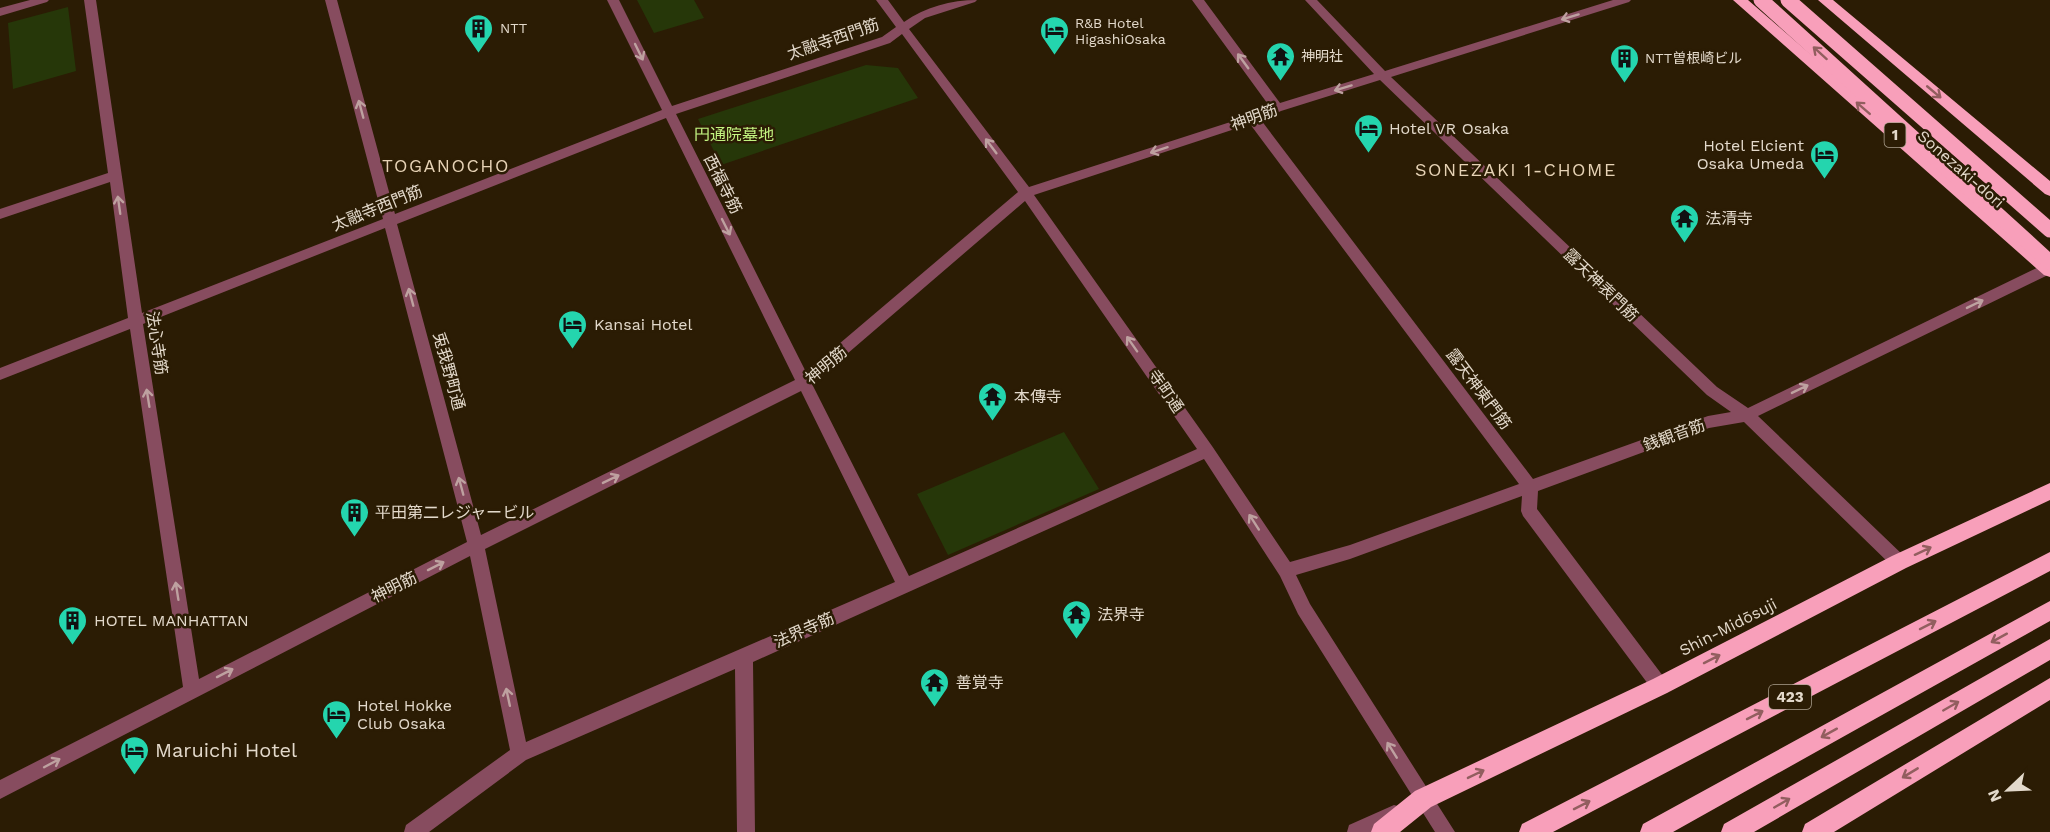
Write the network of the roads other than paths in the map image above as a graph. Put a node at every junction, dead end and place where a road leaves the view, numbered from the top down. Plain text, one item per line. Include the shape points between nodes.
1 (43, 0) edge
2 (90, 0) edge
3 (331, 0) edge
4 (613, 0) edge
5 (882, 0) edge
6 (972, 0) edge
7 (1198, 0) edge
8 (1311, 0) edge
9 (1626, 0) edge
10 (1740, 0) edge
11 (1761, 0) edge
12 (1788, 0) edge
13 (1826, 0) edge
14 (0, 12) edge
15 (903, 29) junction
16 (1383, 76) junction
17 (1277, 108) junction
18 (668, 112) junction
19 (1253, 119) junction
20 (116, 176) junction
21 (2050, 190) edge
22 (1026, 193) junction
23 (0, 214) edge
24 (391, 220) junction
25 (2050, 230) edge
26 (2049, 267) edge
27 (136, 321) junction
28 (0, 374) edge
29 (804, 383) junction
30 (1747, 415) junction
31 (1207, 451) junction
32 (1530, 487) junction
33 (2050, 490) edge
34 (476, 545) junction
35 (2050, 561) edge
36 (1899, 562) junction
37 (1286, 571) junction
38 (905, 585) junction
39 (2050, 610) edge
40 (2050, 649) edge
41 (744, 657) junction
42 (1660, 686) junction
43 (2050, 688) edge
44 (192, 690) junction
45 (520, 754) junction
46 (0, 790) edge
47 (1423, 799) junction
48 (413, 832) edge
49 (746, 832) edge
50 (1356, 832) edge
51 (1382, 832) edge
52 (1446, 832) edge
53 (1530, 832) edge
54 (1652, 832) edge
55 (1732, 832) edge
56 (1813, 832) edge

1 - 14 street
2 - 20 street, 法心寺筋
24 -> 3 street, 兎我野町通
4 -> 18 street, 西福寺筋
5 - 15 street, 寺町通
6 - 15 street, 太融寺西門筋 via 921,15
17 -> 7 street
8 - 16 street, 露天神表門筋
9 -> 16 street, 神明筋
26 -> 10 highway, Sonezaki-dori / 1
26 -> 11 highway, bridge
12 - 25 highway, bridge
13 -> 21 highway
15 - 18 street, 太融寺西門筋 via 886,40
22 -> 15 street, 寺町通
16 -> 17 street, 神明筋
16 - 30 street, 露天神表門筋 via 1712,391
17 - 19 street, 神明筋
18 - 24 street, 太融寺西門筋
18 -> 29 street, 西福寺筋
19 -> 22 street, 神明筋
19 - 32 street, 露天神東門筋
20 - 23 street
27 -> 20 street, 法心寺筋
22 - 29 street, 神明筋
31 -> 22 street, 寺町通
24 - 27 street, 太融寺西門筋
34 -> 24 street, 兎我野町通
30 -> 26 street, 銭観音筋
27 - 28 street, 太融寺西門筋
44 -> 27 street, 法心寺筋
34 -> 29 street, 神明筋
29 - 38 street, 西福寺筋
30 - 32 street, 銭観音筋 via 1708,422
30 - 36 street, 露天神表門筋
37 -> 31 street, 寺町通
31 - 38 street, 法界寺筋
32 - 37 street, 銭観音筋
32 - 42 street via 1529,511
36 -> 33 highway, Shin-Midōsuji
44 -> 34 street, 神明筋
45 -> 34 street, 兎我野町通
53 -> 35 highway, 423
42 -> 36 highway, Shin-Midōsuji
47 -> 37 street, 寺町通 via 1304,609
38 - 41 street, 法界寺筋
39 -> 54 highway
55 -> 40 highway
41 - 45 street, 法界寺筋
41 - 49 street
47 -> 42 highway, Shin-Midōsuji
43 -> 56 highway
46 -> 44 street, 神明筋
45 - 48 street, 法界寺筋
47 - 50 street
47 - 51 highway, Shin-Midōsuji
47 - 52 street, 寺町通

